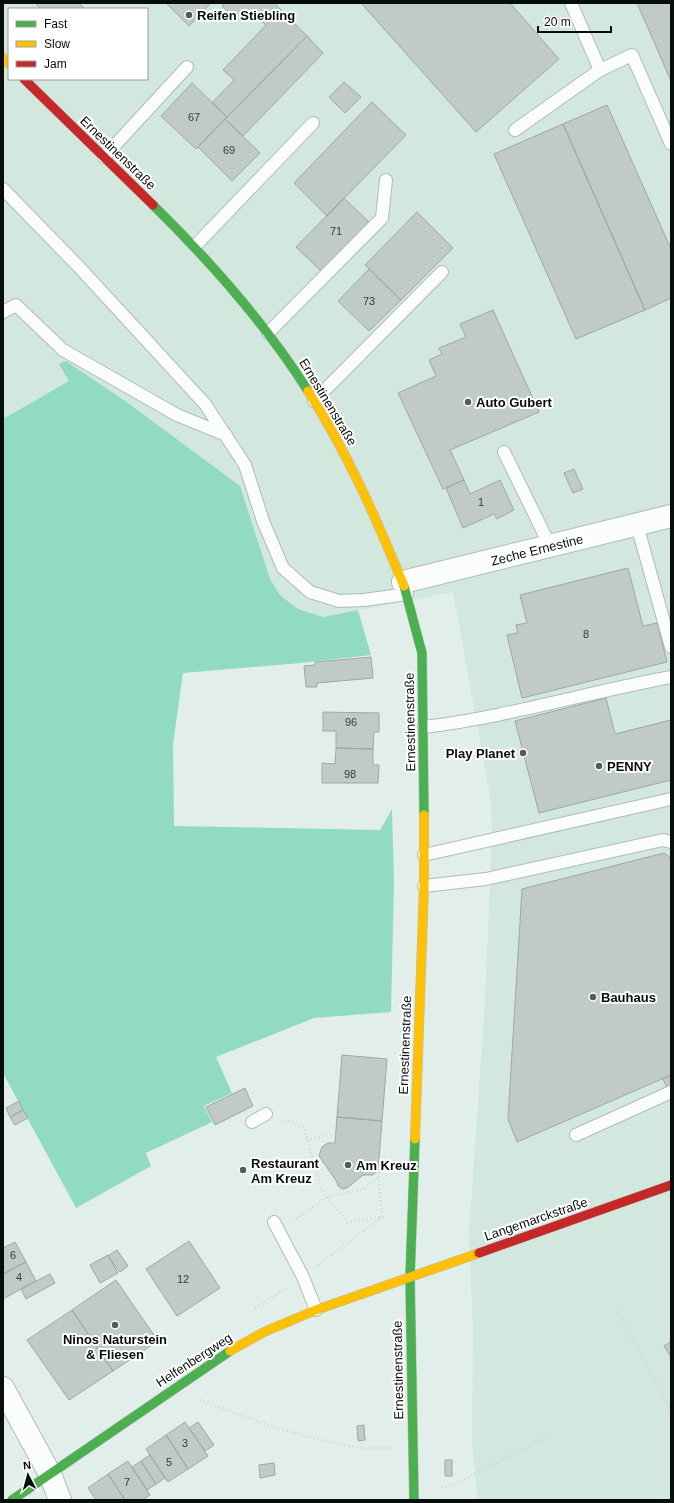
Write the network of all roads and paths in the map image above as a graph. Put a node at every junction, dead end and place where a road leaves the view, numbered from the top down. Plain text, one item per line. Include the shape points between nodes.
1 (571, 3) edge
2 (187, 67) dead end
3 (600, 70) junction
4 (25, 80) edge
5 (313, 123) dead end
6 (515, 130) dead end
7 (671, 144) edge
8 (104, 157) junction
9 (386, 180) dead end
10 (3, 190) edge
11 (195, 246) junction
12 (442, 272) dead end
13 (3, 312) edge
14 (268, 333) junction
15 (314, 401) junction
16 (226, 435) junction
17 (504, 452) dead end
18 (671, 516) edge
19 (637, 525) junction
20 (550, 546) junction
21 (405, 588) junction
22 (671, 647) edge
23 (671, 677) edge
24 (424, 727) junction
25 (671, 799) edge
26 (671, 842) edge
27 (424, 854) junction
28 (424, 886) junction
29 (671, 1092) edge
30 (266, 1114) joint
31 (252, 1122) dead end
32 (336, 1134) dead end
33 (576, 1136) dead end
34 (307, 1140) junction
35 (378, 1170) dead end
36 (671, 1185) edge
37 (327, 1197) junction
38 (411, 1213) junction
39 (277, 1226) joint
40 (410, 1277) junction
41 (617, 1308) dead end
42 (316, 1310) junction
43 (3, 1388) edge
44 (172, 1389) junction
45 (671, 1412) edge
46 (552, 1435) dead end
47 (412, 1448) junction
48 (50, 1474) junction
49 (413, 1488) junction
50 (12, 1500) edge
51 (60, 1500) edge
52 (414, 1500) edge

1 - 3 lane
2 - 8 lane
3 - 6 lane
3 - 7 lane via 632,55
4 - 8 main road, Ernestinenstraße
5 - 11 lane
8 - 11 main road, Ernestinenstraße
9 - 14 lane via 382,218
10 - 16 lane via 79,267 205,404
11 - 14 main road, Ernestinenstraße
12 - 15 lane
13 - 16 lane via 16,305 63,350 177,416
14 - 15 main road, Ernestinenstraße
15 - 21 main road, Ernestinenstraße via 369,502
16 - 21 lane via 245,465 263,521 283,568 310,592 338,601 364,600
17 - 20 lane
18 - 19 street, Zeche Ernestine
19 - 20 street, Zeche Ernestine
19 - 22 lane
20 - 21 street, Zeche Ernestine
21 - 24 main road, Ernestinenstraße via 422,653
23 - 24 lane via 462,722
24 - 27 main road, Ernestinenstraße
25 - 27 lane
26 - 28 lane via 663,840 486,879
27 - 28 main road, Ernestinenstraße
28 - 38 main road, Ernestinenstraße
29 - 33 lane
30 - 31 lane
30 - 34 path via 304,1126
32 - 34 path
34 - 37 path via 321,1189
35 - 37 path via 378,1178 364,1189
36 - 40 main road, Langemarckstraße
37 - 38 path via 347,1222
37 - 39 path
38 - 40 main road, Ernestinenstraße
39 - 42 lane via 303,1277
40 - 42 main road, Helfenbergweg
40 - 47 main road, Ernestinenstraße
41 - 45 path
42 - 44 main road, Helfenbergweg via 264,1332
43 - 48 street
44 - 47 path via 268,1425 316,1438 358,1448
44 - 48 main road, Helfenbergweg
46 - 49 path via 448,1487
47 - 49 main road, Ernestinenstraße
48 - 50 main road, Helfenbergweg
48 - 51 street
49 - 52 main road, Ernestinenstraße

